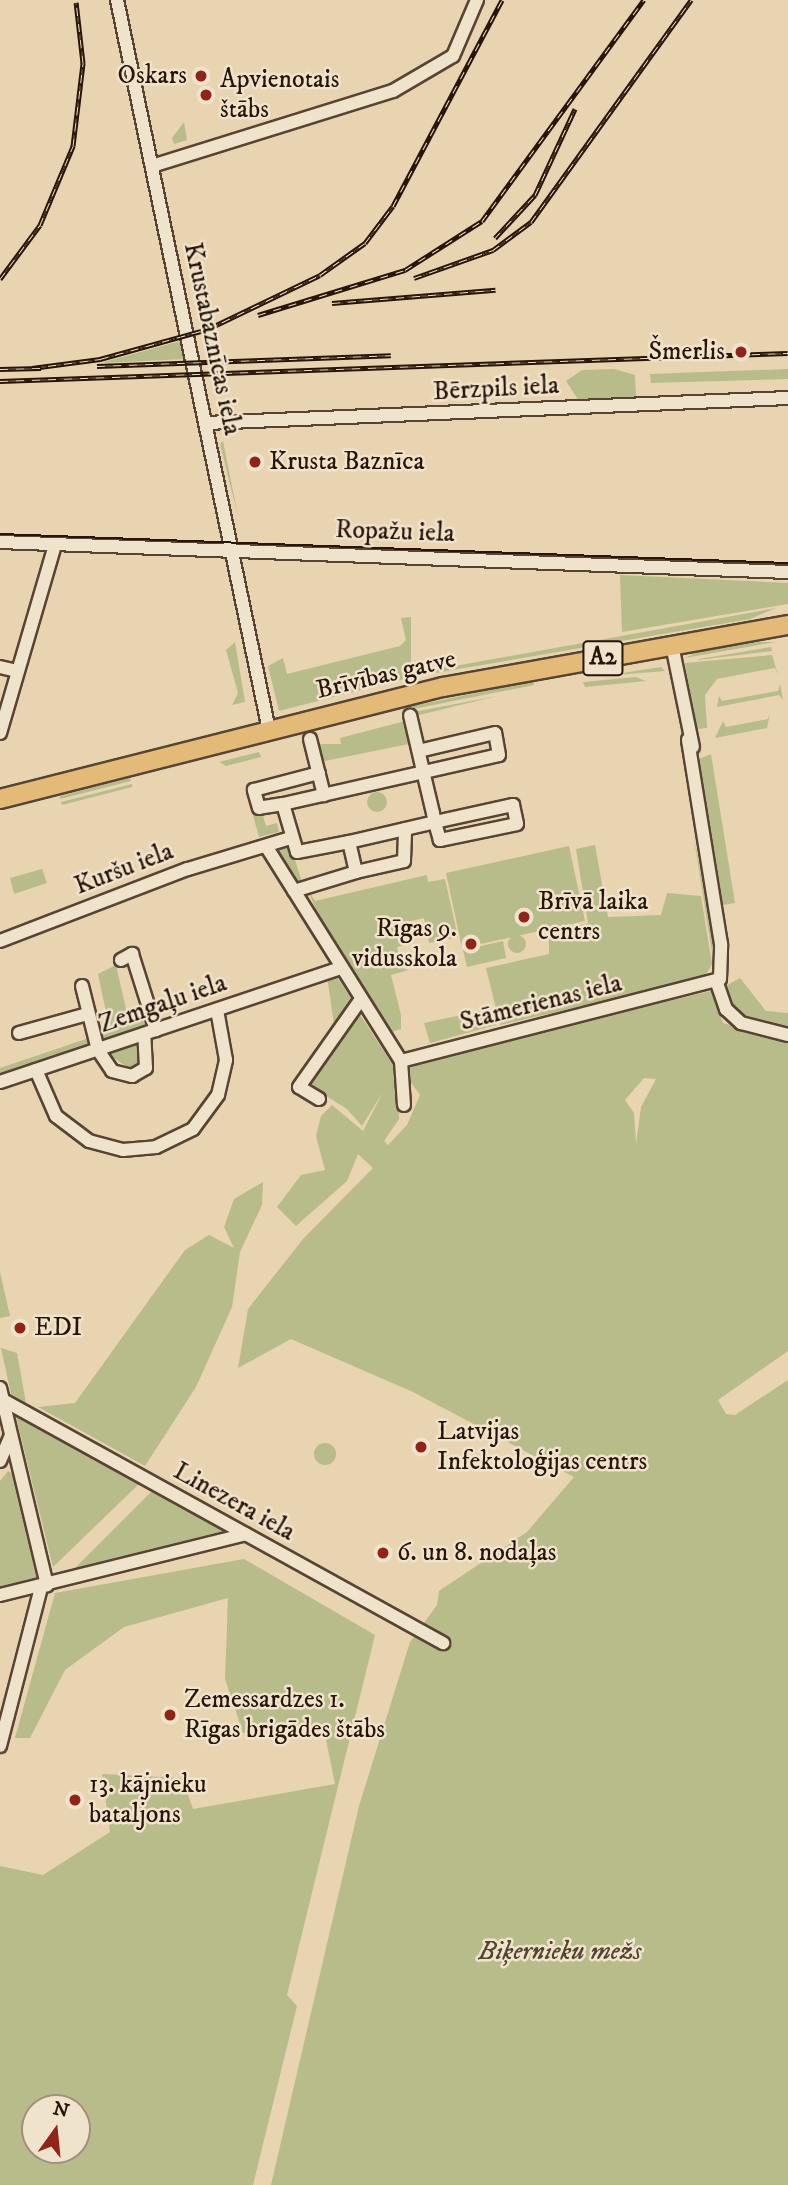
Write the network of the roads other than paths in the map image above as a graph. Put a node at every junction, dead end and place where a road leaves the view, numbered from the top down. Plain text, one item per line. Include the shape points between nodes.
1 (117, 0) edge
2 (477, 0) edge
3 (152, 166) junction
4 (788, 397) edge
5 (206, 423) junction
6 (0, 542) edge
7 (55, 545) junction
8 (233, 550) junction
9 (788, 572) edge
10 (788, 625) edge
11 (672, 645) junction
12 (0, 667) edge
13 (18, 671) junction
14 (410, 715) dead end
15 (269, 730) junction
16 (0, 733) edge
17 (310, 738) dead end
18 (418, 751) junction
19 (423, 771) junction
20 (319, 773) junction
21 (324, 795) junction
22 (0, 799) edge
23 (283, 804) junction
24 (435, 822) junction
25 (404, 829) junction
26 (291, 838) junction
27 (349, 842) junction
28 (266, 846) junction
29 (356, 872) junction
30 (294, 891) junction
31 (0, 941) edge
32 (121, 960) dead end
33 (341, 968) junction
34 (717, 983) junction
35 (82, 986) dead end
36 (361, 999) junction
37 (217, 1010) junction
38 (87, 1014) junction
39 (150, 1032) junction
40 (19, 1033) dead end
41 (788, 1035) edge
42 (98, 1050) junction
43 (401, 1061) junction
44 (37, 1070) junction
45 (0, 1083) edge
46 (319, 1099) dead end
47 (404, 1105) dead end
48 (2, 1394) edge
49 (10, 1437) junction
50 (0, 1461) edge
51 (246, 1534) junction
52 (44, 1586) junction
53 (0, 1595) edge
54 (443, 1643) dead end
55 (0, 1746) edge

1 - 3 street, Krustabaznīcas iela
2 - 3 street via 453,56 393,91
3 - 5 street, Krustabaznīcas iela
4 - 5 street, Bērzpils iela
5 - 8 street, Krustabaznīcas iela
6 - 7 street, Ropažu iela
7 - 8 street, Ropažu iela
7 - 13 street
8 - 9 street, Ropažu iela
8 - 15 street, Krustabaznīcas iela
10 - 11 highway, Brīvības gatve / A2
11 - 15 highway, Brīvības gatve / A2 via 443,687
11 - 34 street via 721,944 723,967
12 - 13 street
13 - 16 street
14 - 18 street
15 - 22 highway, Brīvības gatve / A2
17 - 20 street
18 - 19 street
18 - 19 street via 495,733 499,755
19 - 21 street
19 - 24 street
20 - 21 street
20 - 23 street via 254,789 259,807
21 - 23 street
23 - 26 street
24 - 24 street via 513,805 517,824 440,840
24 - 25 street
25 - 27 street
25 - 29 street via 404,861
26 - 27 street via 296,852
26 - 28 street, Kuršu iela
27 - 29 street
28 - 30 street
28 - 31 street, Kuršu iela via 188,869
29 - 30 street
30 - 33 street
32 - 39 street via 132,954
33 - 36 street
33 - 37 street, Zemgaļu iela
34 - 41 street via 726,1009 741,1023
34 - 43 street, Stāmerienas iela
35 - 38 street
36 - 43 street
36 - 46 street via 299,1087
37 - 39 street, Zemgaļu iela
37 - 44 street via 226,1060 218,1095 193,1129 156,1147 123,1150 89,1141 56,1116
38 - 40 street
38 - 42 street
39 - 42 street, Zemgaļu iela
39 - 42 street via 149,1060 132,1076 112,1071
42 - 44 street, Zemgaļu iela
43 - 47 street
44 - 45 street, Zemgaļu iela
48 - 49 street
48 - 51 street, Linezera iela
49 - 50 street
49 - 52 street
51 - 52 street
51 - 54 street, Linezera iela
52 - 53 street
52 - 55 street

